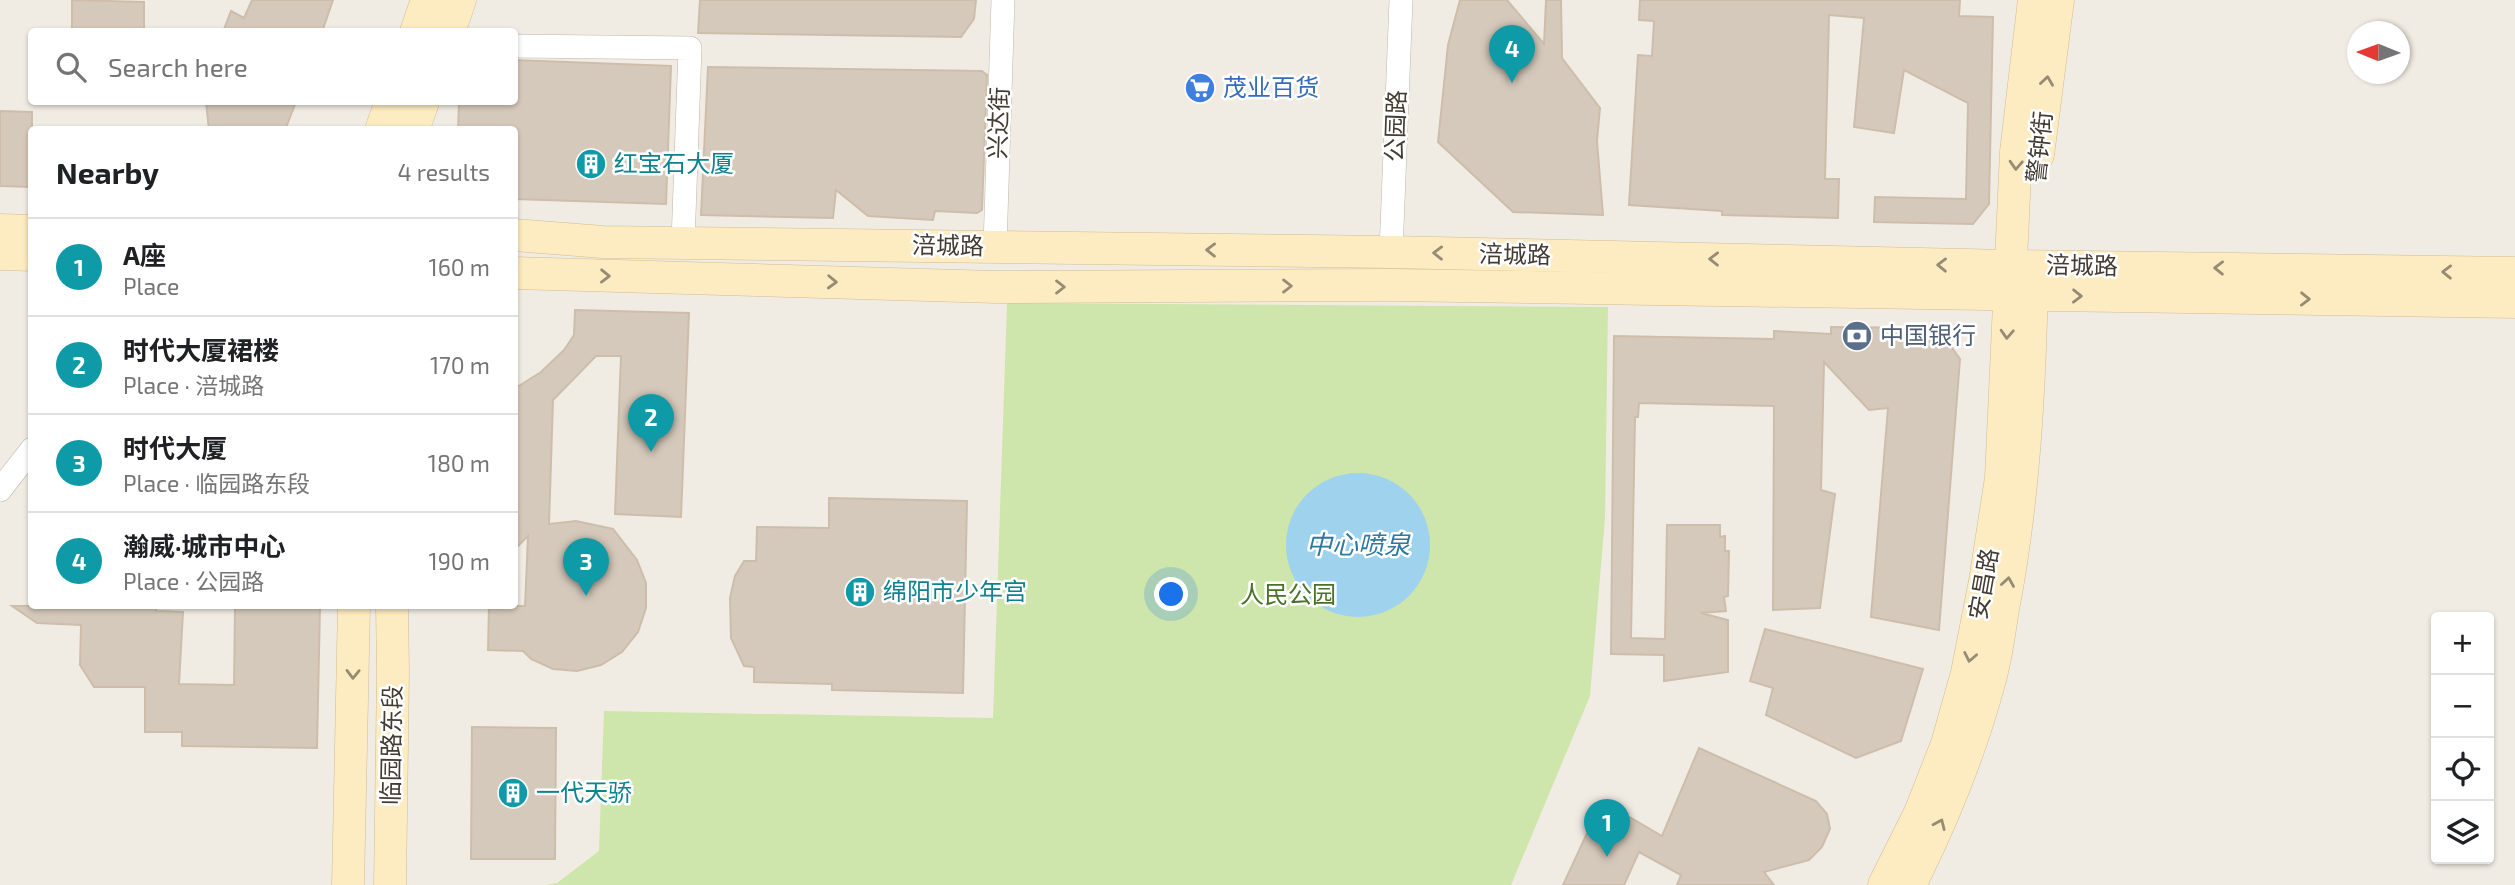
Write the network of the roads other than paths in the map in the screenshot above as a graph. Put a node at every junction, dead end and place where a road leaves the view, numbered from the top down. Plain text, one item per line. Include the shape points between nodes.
1 (427, 0) edge
2 (460, 0) edge
3 (1003, 0) edge
4 (1401, 0) edge
5 (2034, 0) edge
6 (2058, 0) edge
7 (417, 28) edge
8 (450, 28) edge
9 (518, 46) edge
10 (390, 105) edge
11 (422, 105) edge
12 (382, 126) edge
13 (414, 126) edge
14 (0, 230) edge
15 (28, 231) edge
16 (518, 235) edge
17 (683, 243) junction
18 (995, 247) junction
19 (1391, 252) junction
20 (0, 254) edge
21 (28, 255) edge
22 (2515, 273) edge
23 (518, 274) edge
24 (2021, 281) junction
25 (2515, 302) edge
26 (28, 454) edge
27 (0, 490) edge
28 (354, 609) edge
29 (392, 609) edge
30 (348, 885) edge
31 (390, 885) edge
32 (1884, 885) edge
33 (1910, 885) edge

1 - 7 street
2 - 8 street
3 - 18 street, 兴达街
4 - 19 street, 公园路
5 -> 24 street, 警钟街 via 2016,152
24 -> 6 street, 警钟街
9 - 17 street via 690,48
10 - 12 street
11 - 13 street
14 - 15 street
16 - 17 street, 涪城路
17 - 18 street, 涪城路
19 -> 18 street, 涪城路
24 -> 19 street, 涪城路
20 - 21 street
22 -> 24 street, 涪城路
23 -> 24 street, 涪城路 via 996,287
24 -> 25 street, 涪城路
24 -> 32 street, 安昌路 via 2001,478 1967,673 1947,744 1920,813
33 -> 24 street, 安昌路 via 1969,752 1990,680 2007,589 2023,482
26 - 27 street
28 -> 30 street
29 - 31 street, 临园路东段

